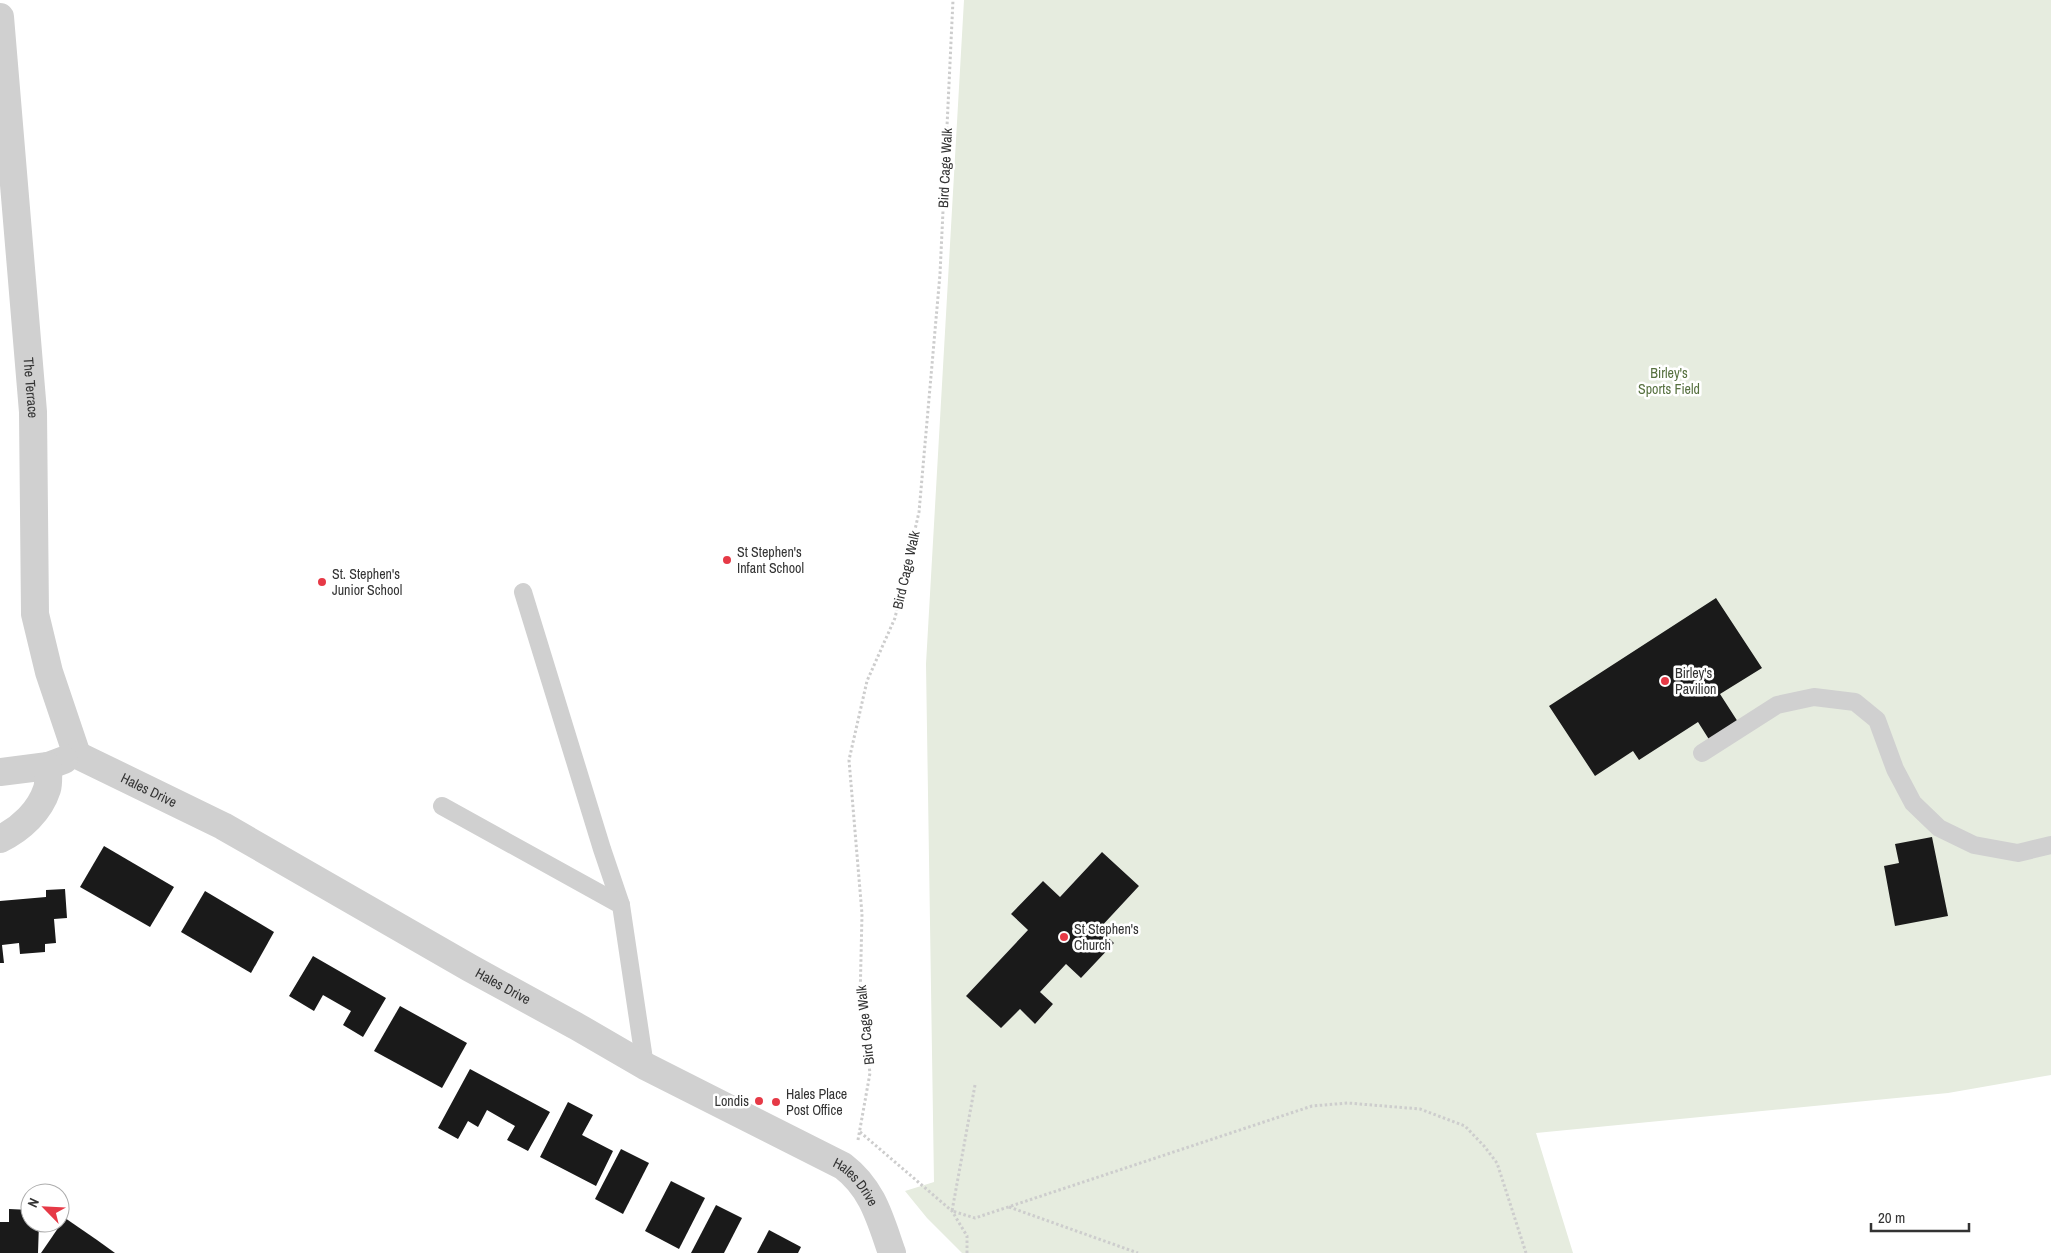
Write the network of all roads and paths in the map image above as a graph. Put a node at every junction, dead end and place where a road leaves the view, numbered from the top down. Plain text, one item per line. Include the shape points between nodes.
1 (953, 0) edge
2 (0, 17) edge
3 (523, 592) dead end
4 (1702, 753) dead end
5 (77, 755) junction
6 (48, 766) junction
7 (0, 772) edge
8 (442, 806) dead end
9 (0, 839) edge
10 (2051, 845) edge
11 (621, 905) junction
12 (645, 1066) junction
13 (975, 1084) dead end
14 (1008, 1207) junction
15 (952, 1211) junction
16 (892, 1253) edge
17 (967, 1253) edge
18 (1138, 1253) edge
19 (1526, 1253) edge

1 - 15 path, Bird Cage Walk via 940,274 919,512 895,618 867,681 849,760 862,914 860,1000 870,1073 859,1132
2 - 5 street, The Terrace via 33,412 35,614 49,672
3 - 11 lane
4 - 10 lane via 1777,705 1814,697 1855,702 1877,720 1895,769 1913,803 1939,828 1974,846 2018,853
5 - 6 street
5 - 12 street, Hales Drive via 223,826
6 - 7 street
6 - 9 street via 48,788 36,812
8 - 11 lane
11 - 12 lane
12 - 16 street, Hales Drive via 849,1171 869,1193
13 - 15 path
14 - 15 path via 976,1218
14 - 18 path
14 - 19 path via 1312,1106 1348,1103 1420,1109 1465,1126 1497,1163
15 - 17 path via 967,1236

